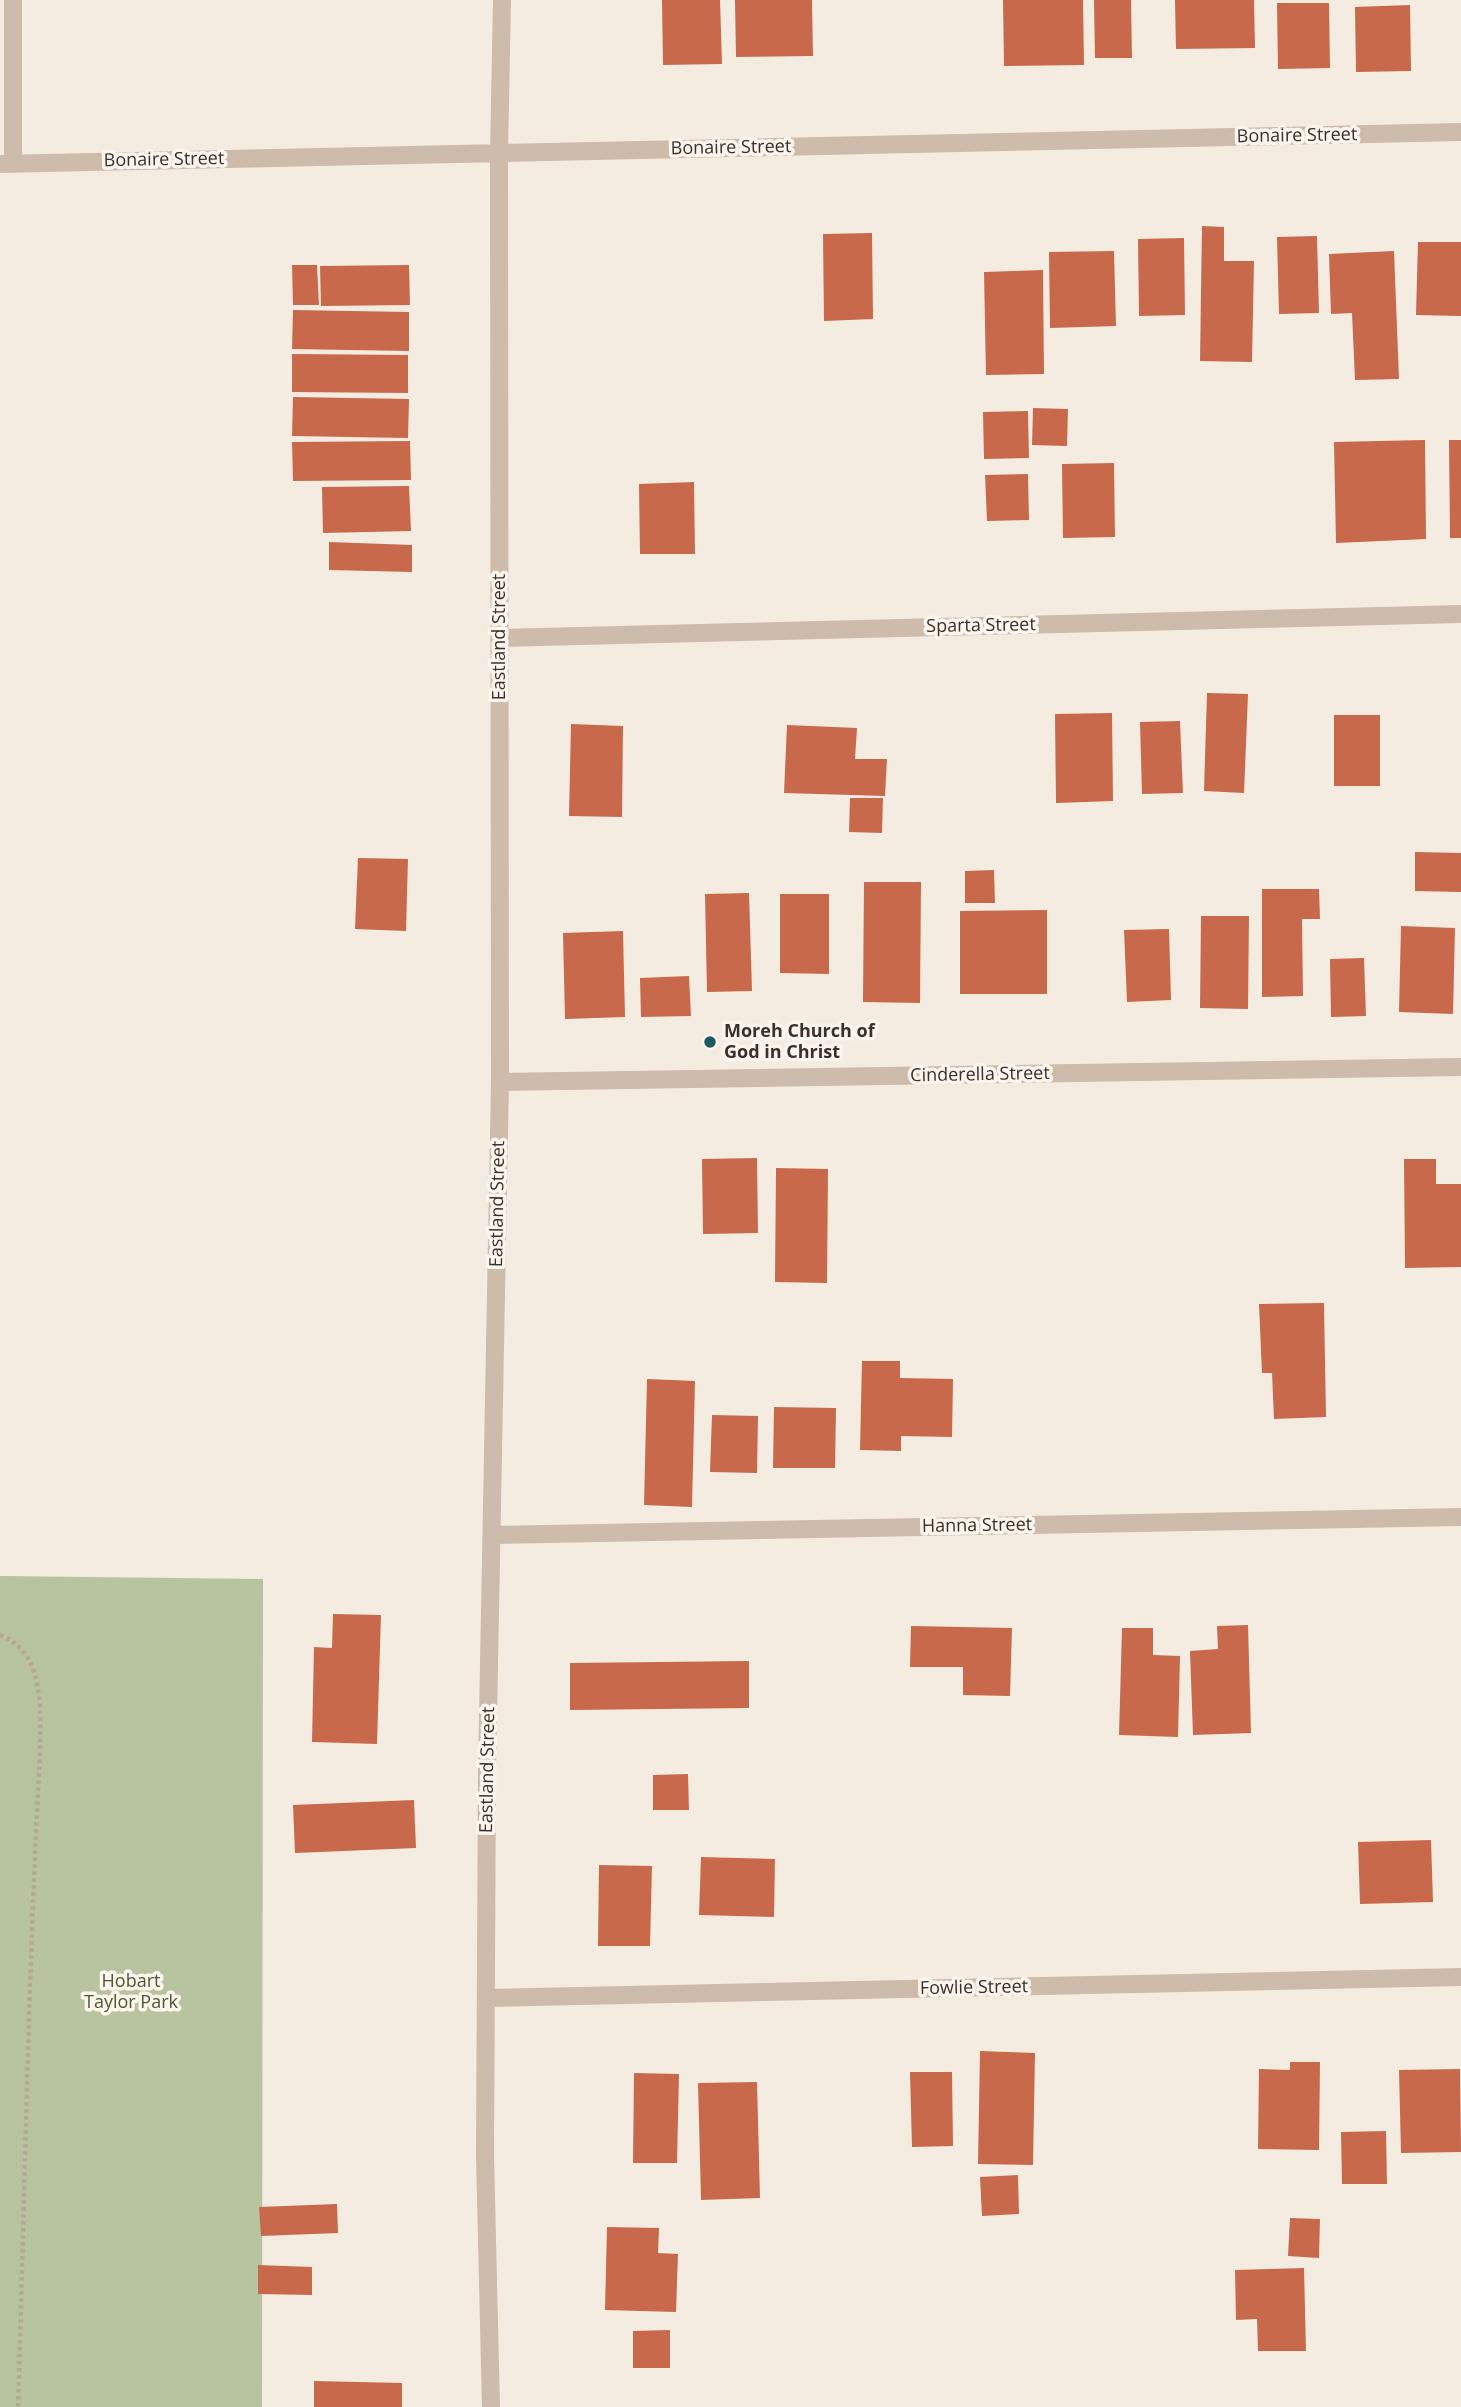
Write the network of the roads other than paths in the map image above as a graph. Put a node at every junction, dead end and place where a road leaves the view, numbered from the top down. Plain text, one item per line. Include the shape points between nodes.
1 (13, 0) edge
2 (502, 0) edge
3 (1461, 132) edge
4 (499, 154) junction
5 (7, 163) edge
6 (1461, 614) edge
7 (500, 638) junction
8 (1461, 1067) edge
9 (500, 1082) junction
10 (1461, 1517) edge
11 (492, 1535) junction
12 (1461, 1977) edge
13 (487, 1998) junction
14 (491, 2407) edge

1 - 5 street
2 - 4 street, Eastland Street
3 - 4 street, Bonaire Street
4 - 5 street, Bonaire Street
4 - 7 street, Eastland Street
6 - 7 street, Sparta Street
7 - 9 street, Eastland Street
8 - 9 street, Cinderella Street
9 - 11 street, Eastland Street
10 - 11 street, Hanna Street
11 - 13 street, Eastland Street
12 - 13 street, Fowlie Street
13 - 14 street, Eastland Street via 485,2156

